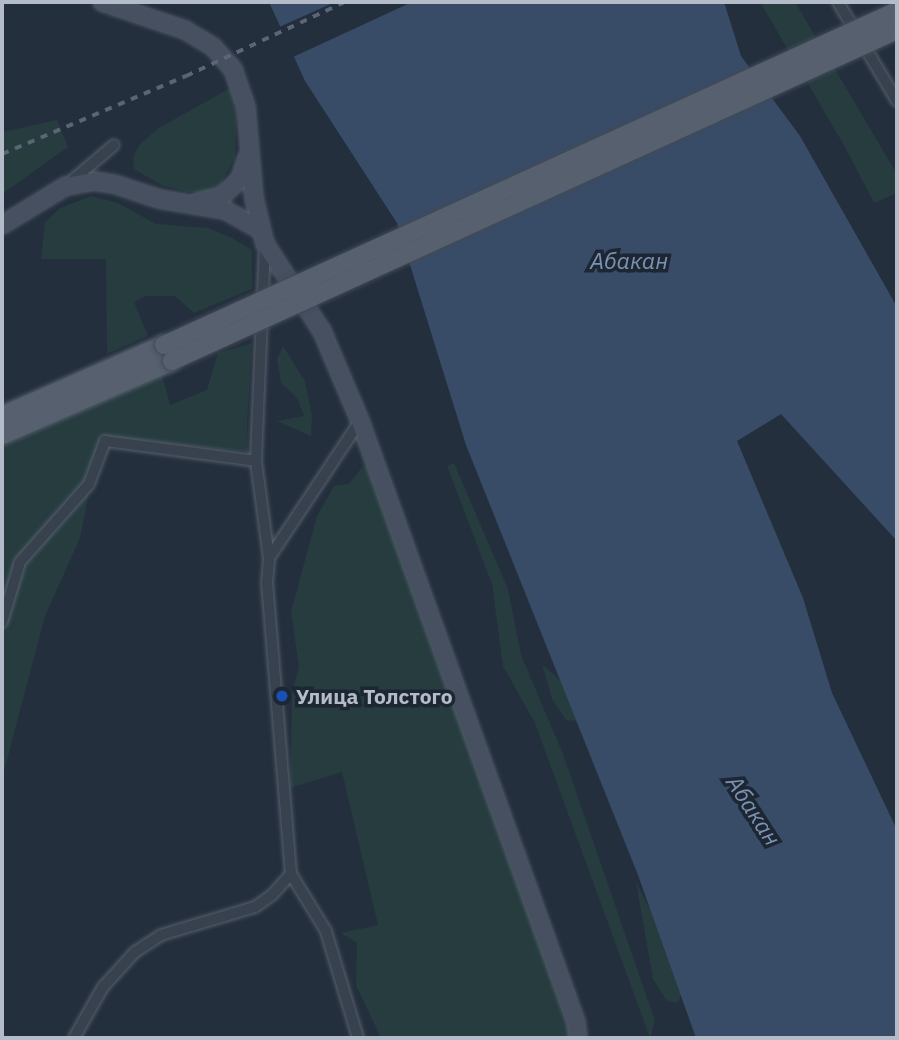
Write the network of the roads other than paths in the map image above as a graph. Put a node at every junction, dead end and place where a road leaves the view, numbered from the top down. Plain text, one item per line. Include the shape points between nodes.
1 (102, 2) edge
2 (838, 2) edge
3 (889, 2) edge
4 (897, 11) edge
5 (897, 18) edge
6 (897, 30) edge
7 (897, 101) edge
8 (114, 145) dead end
9 (248, 156) junction
10 (66, 186) junction
11 (191, 204) junction
12 (2, 225) edge
13 (263, 237) junction
14 (168, 353) junction
15 (2, 416) edge
16 (360, 422) junction
17 (2, 435) edge
18 (256, 461) junction
19 (269, 558) junction
20 (2, 622) edge
21 (291, 874) junction
22 (75, 1038) edge
23 (358, 1038) edge
24 (578, 1038) edge

1 - 9 street via 184,30 214,47 233,69 246,107
2 - 7 street
3 - 5 main road
4 - 14 main road, bridge
6 - 14 main road, bridge
8 - 10 street
9 - 11 street via 240,179 222,196
9 - 13 street
10 - 11 street via 104,182
10 - 12 street
11 - 13 street via 225,210
13 - 16 street via 322,331
13 - 18 street
14 - 15 main road
14 - 17 main road
16 - 19 street
16 - 24 street
18 - 19 street
18 - 20 street via 105,440 89,484 20,562
19 - 21 street via 267,583
21 - 22 street via 255,907 161,935 135,952 103,988
21 - 23 street via 326,931

